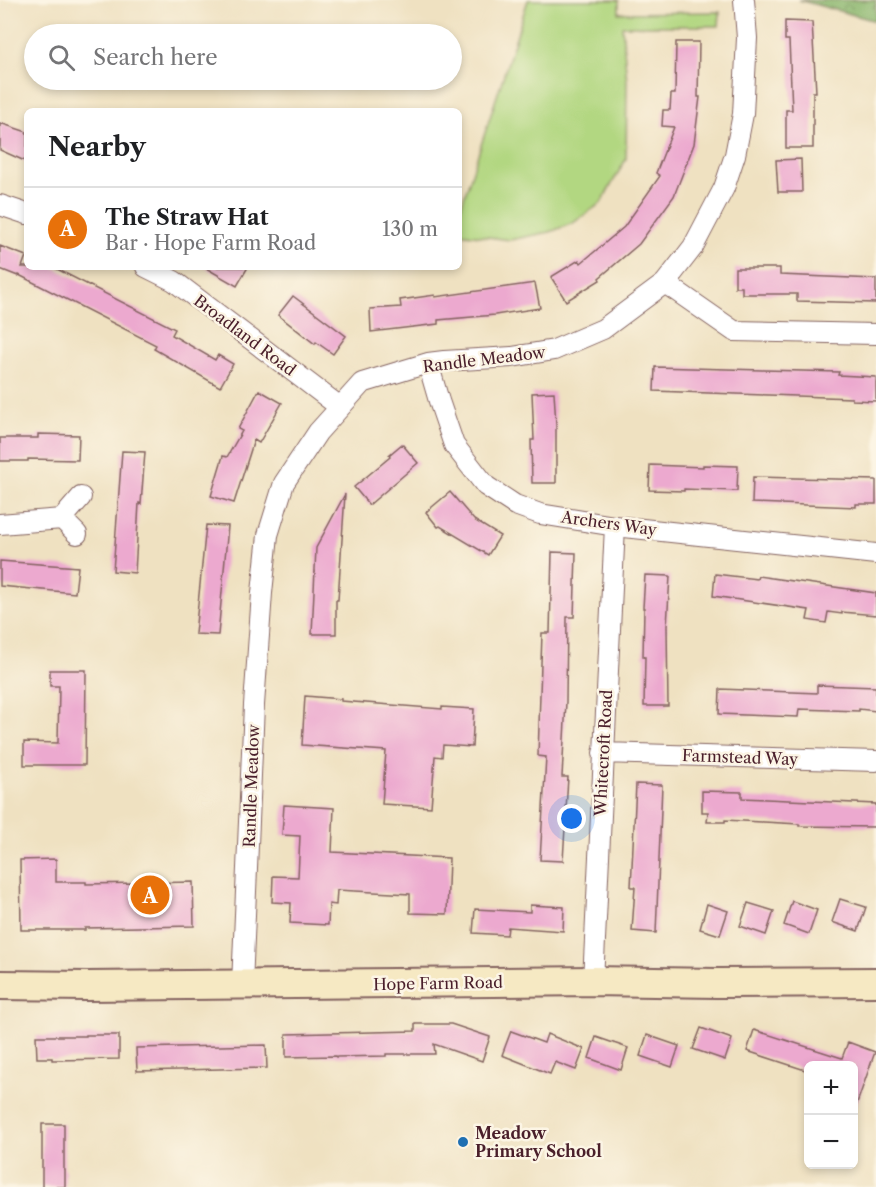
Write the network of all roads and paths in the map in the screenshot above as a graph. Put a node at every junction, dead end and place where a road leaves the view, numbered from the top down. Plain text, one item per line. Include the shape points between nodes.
1 (744, 0) edge
2 (0, 205) edge
3 (24, 213) edge
4 (160, 270) edge
5 (178, 274) edge
6 (665, 283) junction
7 (876, 334) edge
8 (428, 363) junction
9 (340, 407) junction
10 (81, 497) dead end
11 (62, 519) junction
12 (0, 524) edge
13 (615, 526) junction
14 (77, 534) dead end
15 (876, 554) edge
16 (603, 753) junction
17 (876, 761) edge
18 (593, 981) junction
19 (876, 982) edge
20 (0, 985) edge
21 (243, 985) junction

1 - 6 street, Randle Meadow via 747,38 735,155 724,188 693,247
2 - 3 street
4 - 5 street, Broadland Road
5 - 9 street, Broadland Road
6 - 7 street via 734,332
6 - 8 street, Randle Meadow via 603,329 554,350
8 - 9 street, Randle Meadow via 362,383
8 - 13 street, Archers Way via 454,445 486,486 515,505 540,514
9 - 21 street, Randle Meadow via 318,432 285,483 268,535 255,696
10 - 11 street
11 - 12 street
11 - 14 street
13 - 15 street, Archers Way
13 - 16 street, Whitecroft Road
16 - 17 street, Farmstead Way
16 - 18 street, Whitecroft Road
18 - 19 street, Hope Farm Road
18 - 21 street, Hope Farm Road
20 - 21 street, Hope Farm Road

